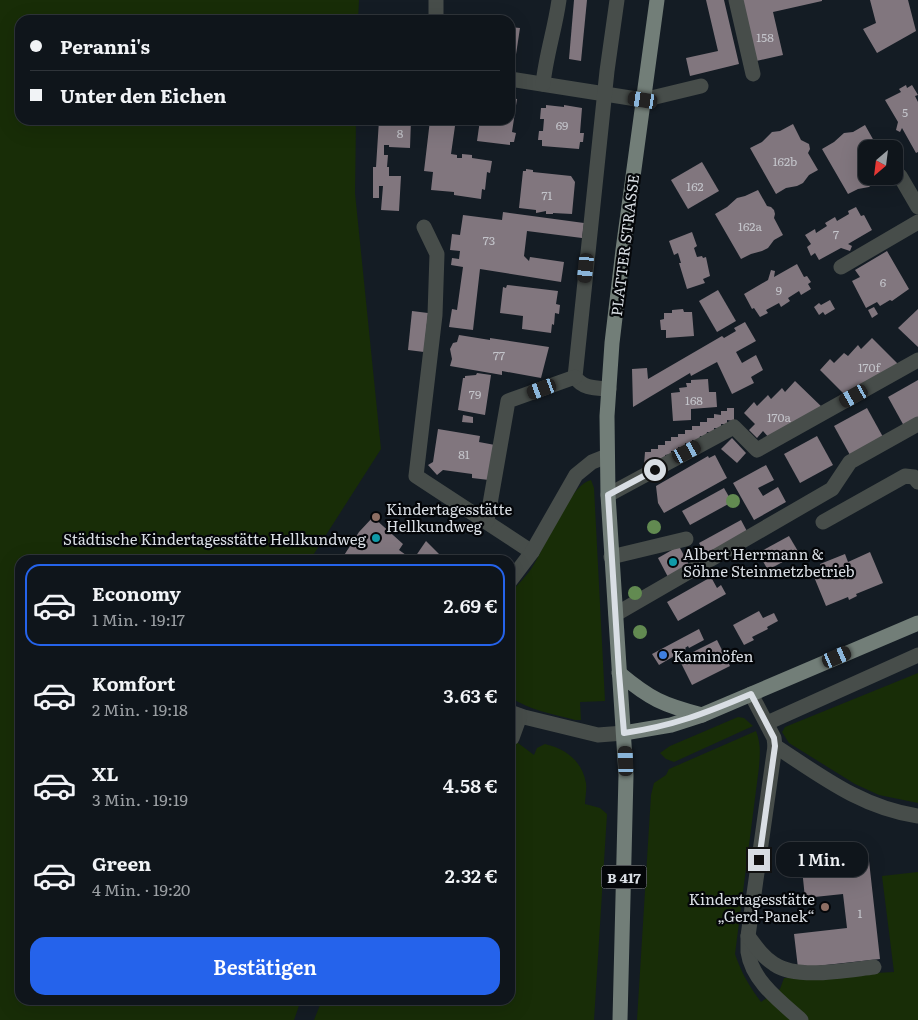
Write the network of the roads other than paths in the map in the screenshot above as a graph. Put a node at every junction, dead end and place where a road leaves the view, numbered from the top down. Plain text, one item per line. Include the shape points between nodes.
1 (436, 0) edge
2 (559, 0) edge
3 (617, 0) edge
4 (657, 0) edge
5 (736, 0) edge
6 (436, 15) edge
7 (753, 74) dead end
8 (515, 80) edge
9 (542, 84) junction
10 (701, 86) dead end
11 (605, 95) junction
12 (643, 100) junction
13 (903, 181) edge
14 (918, 207) edge
15 (918, 222) edge
16 (424, 227) dead end
17 (841, 267) dead end
18 (918, 360) edge
19 (576, 377) junction
20 (609, 390) junction
21 (918, 424) edge
22 (607, 456) junction
23 (918, 482) edge
24 (608, 495) junction
25 (487, 521) junction
26 (823, 522) dead end
27 (686, 539) dead end
28 (532, 552) junction
29 (611, 557) junction
30 (515, 574) edge
31 (616, 614) junction
32 (918, 623) edge
33 (918, 655) edge
34 (619, 673) junction
35 (751, 694) junction
36 (515, 714) edge
37 (702, 715) junction
38 (767, 723) junction
39 (624, 733) junction
40 (775, 746) junction
41 (918, 816) edge
42 (748, 936) junction
43 (874, 967) dead end
44 (620, 1020) edge
45 (801, 1020) edge

1 - 6 street
2 - 9 street
3 - 11 street
4 - 12 main road, PLATTER STRASSE
5 - 7 street
8 - 9 street
9 - 11 street
10 - 12 street
11 - 12 street
11 - 19 street
12 - 20 main road, PLATTER STRASSE via 622,250
13 - 14 street
15 - 17 street
16 - 25 street via 437,254 435,315 416,476
18 - 24 street via 757,450 734,427
19 - 20 street via 580,384
19 - 25 street via 508,401
20 - 22 main road, PLATTER STRASSE
21 - 31 street via 850,462 832,489
22 - 24 main road, PLATTER STRASSE
22 - 28 street via 592,462 576,475
23 - 26 street via 914,477 904,476
24 - 29 main road, PLATTER STRASSE
25 - 28 street
27 - 29 street
28 - 30 street
29 - 31 main road, PLATTER STRASSE
31 - 34 main road, PLATTER STRASSE
32 - 35 main road
33 - 38 street
34 - 37 main road via 656,700
34 - 39 main road, PLATTER STRASSE
35 - 37 main road
35 - 38 street
36 - 39 street via 598,735
37 - 39 main road
38 - 40 street
39 - 44 main road, B 417 via 626,774
40 - 41 street via 865,801
40 - 42 street
42 - 43 street via 761,954 776,966 790,971 806,973
42 - 45 street via 748,952 758,977

